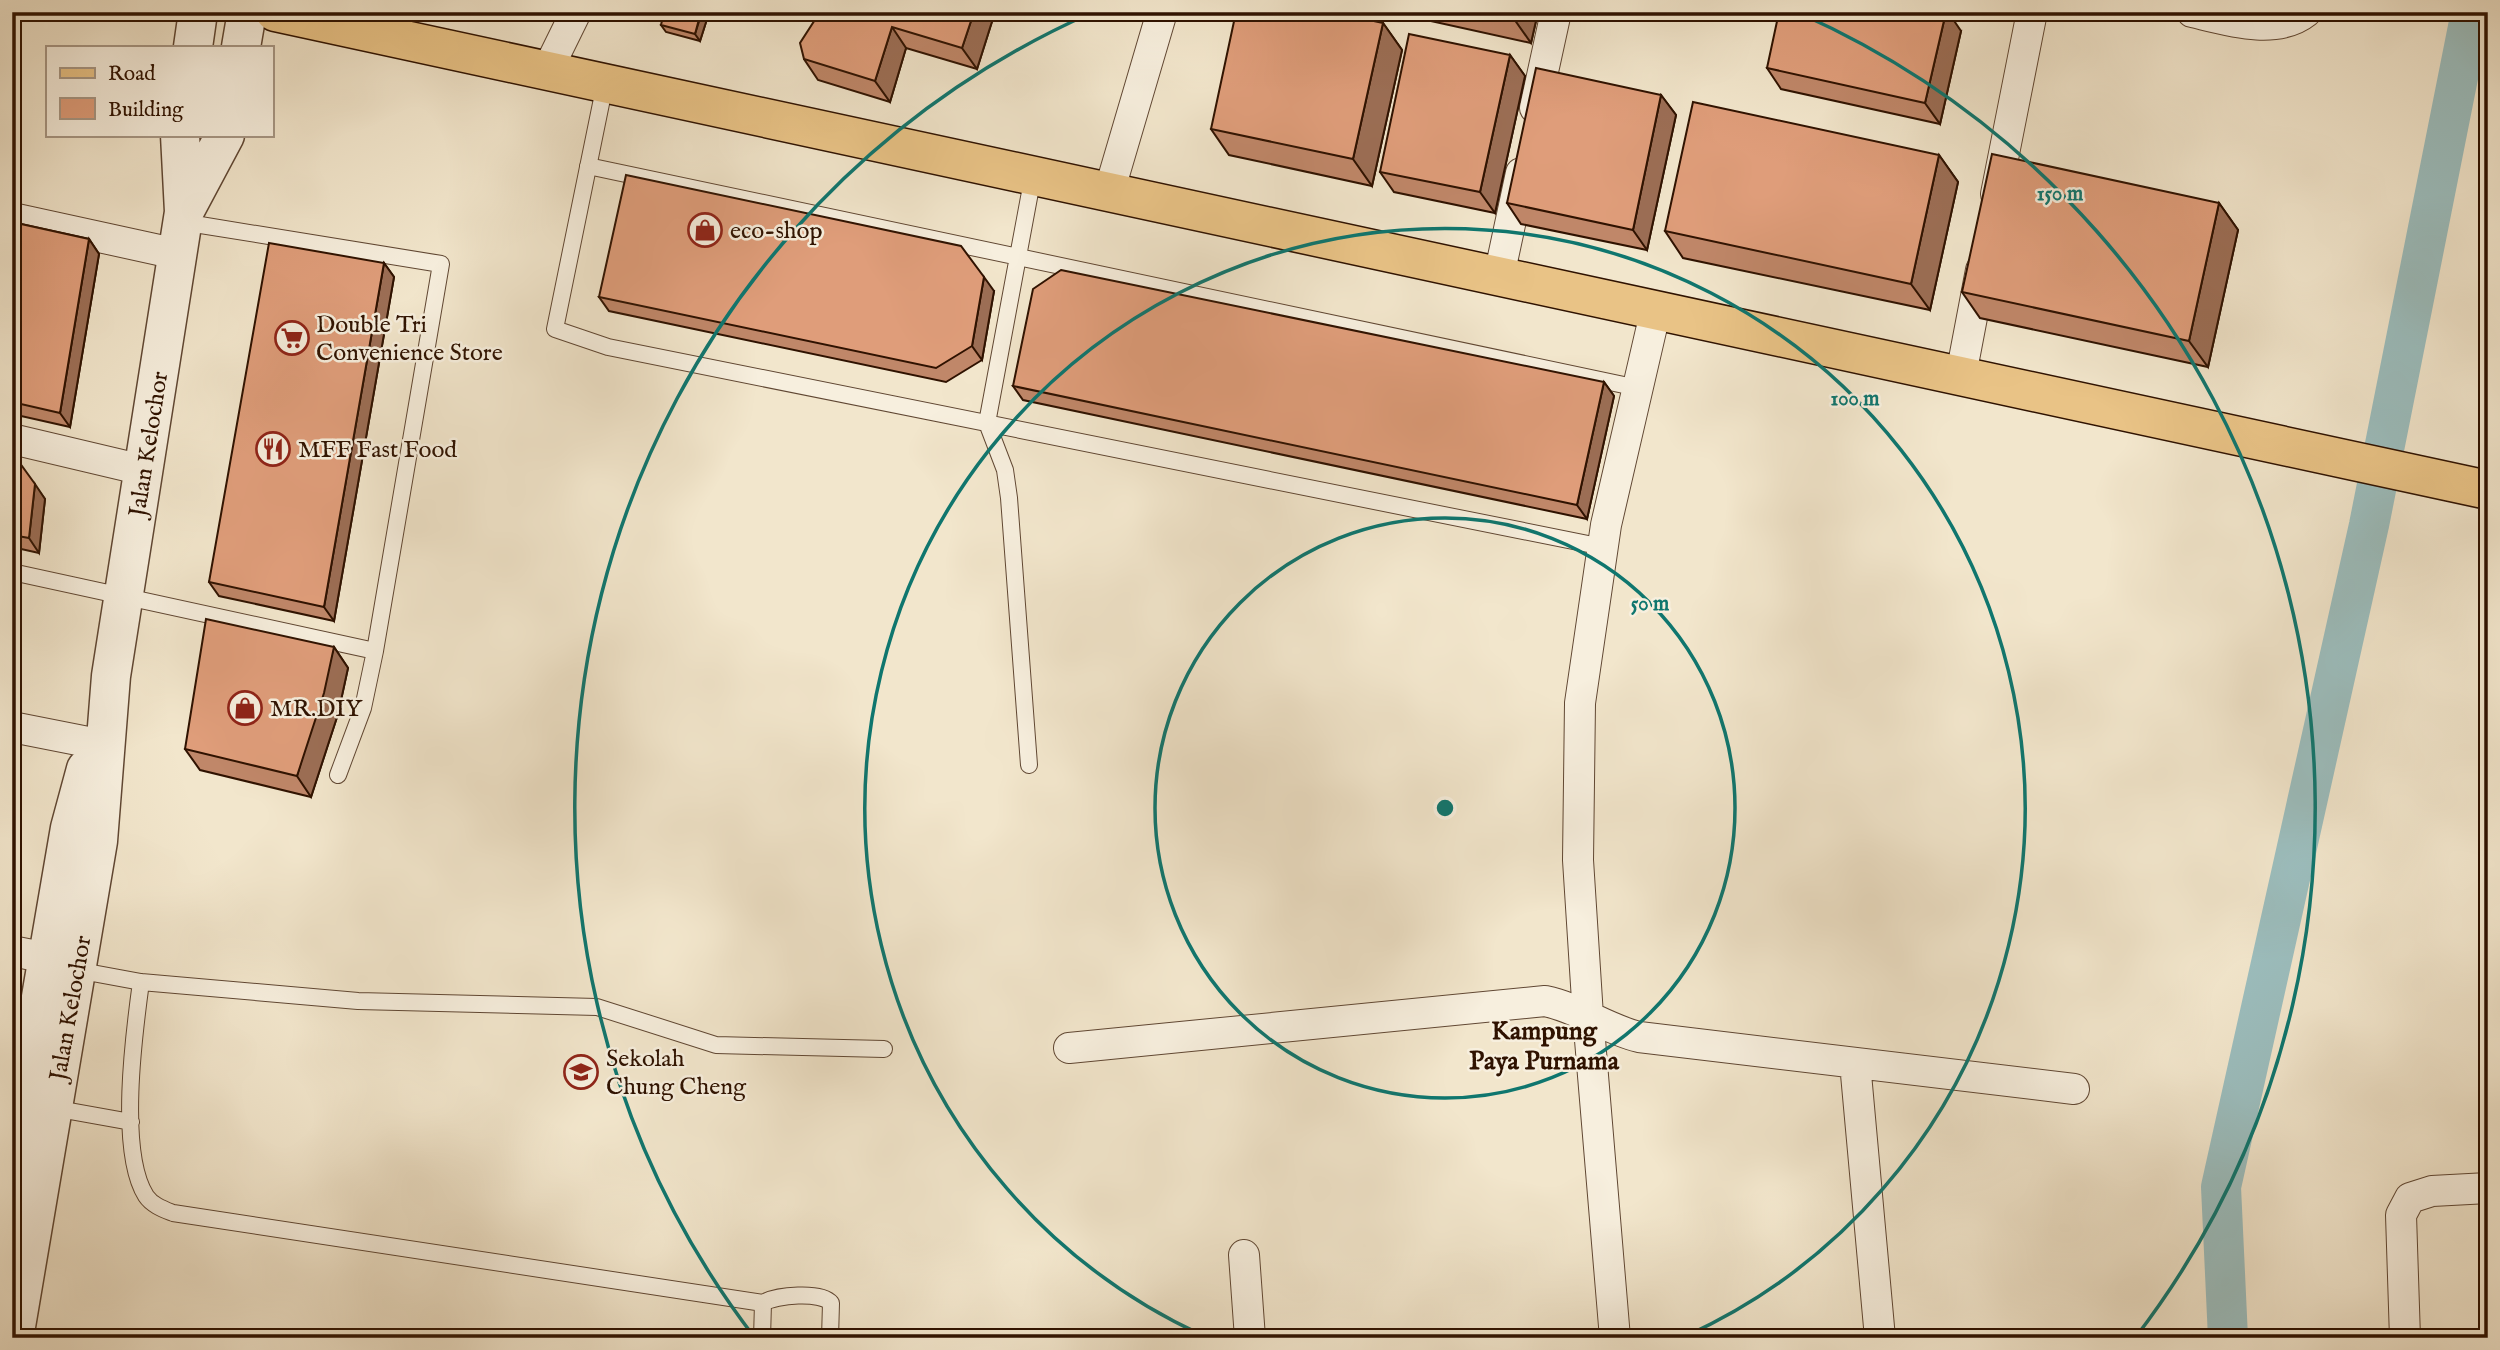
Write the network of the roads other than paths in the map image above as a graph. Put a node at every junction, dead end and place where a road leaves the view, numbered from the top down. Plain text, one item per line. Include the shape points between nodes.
1 (198, 12) edge
2 (247, 12) edge
3 (576, 12) edge
4 (1162, 12) edge
5 (1556, 12) edge
6 (2032, 12) edge
7 (2192, 12) edge
8 (2306, 12) edge
9 (300, 15) edge
10 (193, 46) edge
11 (241, 46) edge
12 (547, 71) junction
13 (606, 83) junction
14 (180, 136) edge
15 (225, 136) edge
16 (588, 166) junction
17 (1032, 176) junction
18 (1110, 192) junction
19 (12, 218) edge
20 (181, 230) junction
21 (1018, 257) junction
22 (1499, 276) junction
23 (1656, 310) junction
24 (1961, 375) junction
25 (1638, 388) junction
26 (987, 423) junction
27 (12, 439) edge
28 (143, 470) junction
29 (2488, 490) edge
30 (1603, 547) junction
31 (12, 572) edge
32 (124, 599) junction
33 (375, 651) junction
34 (111, 676) junction
35 (12, 727) edge
36 (93, 743) junction
37 (1029, 765) dead end
38 (338, 775) dead end
39 (45, 960) edge
40 (141, 982) junction
41 (1588, 1016) junction
42 (1069, 1048) dead end
43 (884, 1049) dead end
44 (1855, 1063) junction
45 (2074, 1089) dead end
46 (53, 1108) junction
47 (131, 1122) junction
48 (15, 1141) edge
49 (2488, 1188) edge
50 (1244, 1255) dead end
51 (763, 1303) junction
52 (14, 1338) edge
53 (762, 1338) edge
54 (830, 1338) edge
55 (1250, 1338) edge
56 (1615, 1338) edge
57 (1880, 1338) edge
58 (2405, 1338) edge

1 - 10 street
2 - 11 street
3 - 12 street
4 - 18 street
5 - 22 street
6 - 24 street
7 - 8 street via 2240,23 2273,24 2297,19
9 - 12 main road
12 - 13 main road
13 - 16 lane
13 - 17 main road
14 - 20 street, Jalan Kelochor
15 - 20 street, Jalan Kelochor
16 - 21 lane
16 - 26 lane via 555,330 608,347
17 - 18 main road
17 - 21 lane
18 - 22 main road
19 - 20 street
20 - 28 street, Jalan Kelochor
20 - 33 lane via 441,264
21 - 25 lane
21 - 26 lane
22 - 23 main road
23 - 24 main road
23 - 25 street
24 - 29 main road
25 - 30 street
26 - 30 lane
26 - 37 lane via 1005,470 1009,498
27 - 28 street
28 - 32 street, Jalan Kelochor
30 - 41 street via 1580,703 1578,860
31 - 32 lane
32 - 33 lane
32 - 34 street, Jalan Kelochor
33 - 38 lane via 363,708
34 - 36 street, Jalan Kelochor
34 - 39 street, Jalan Kelochor via 98,841
35 - 36 street
36 - 39 street, Jalan Kelochor via 70,828
39 - 40 lane
39 - 46 street, Jalan Kelochor
39 - 48 street, Jalan Kelochor
40 - 43 lane via 358,1001 597,1007 716,1045
40 - 47 lane via 132,1048
41 - 42 street via 1545,1001
41 - 44 street via 1639,1037
41 - 56 street
44 - 45 street
44 - 57 street
46 - 47 lane
46 - 52 street, Jalan Kelochor
47 - 51 lane via 141,1186 148,1199 173,1213
49 - 58 street via 2432,1191 2410,1198 2401,1215
50 - 55 street
51 - 53 lane
51 - 54 lane via 778,1296 827,1298 831,1303

